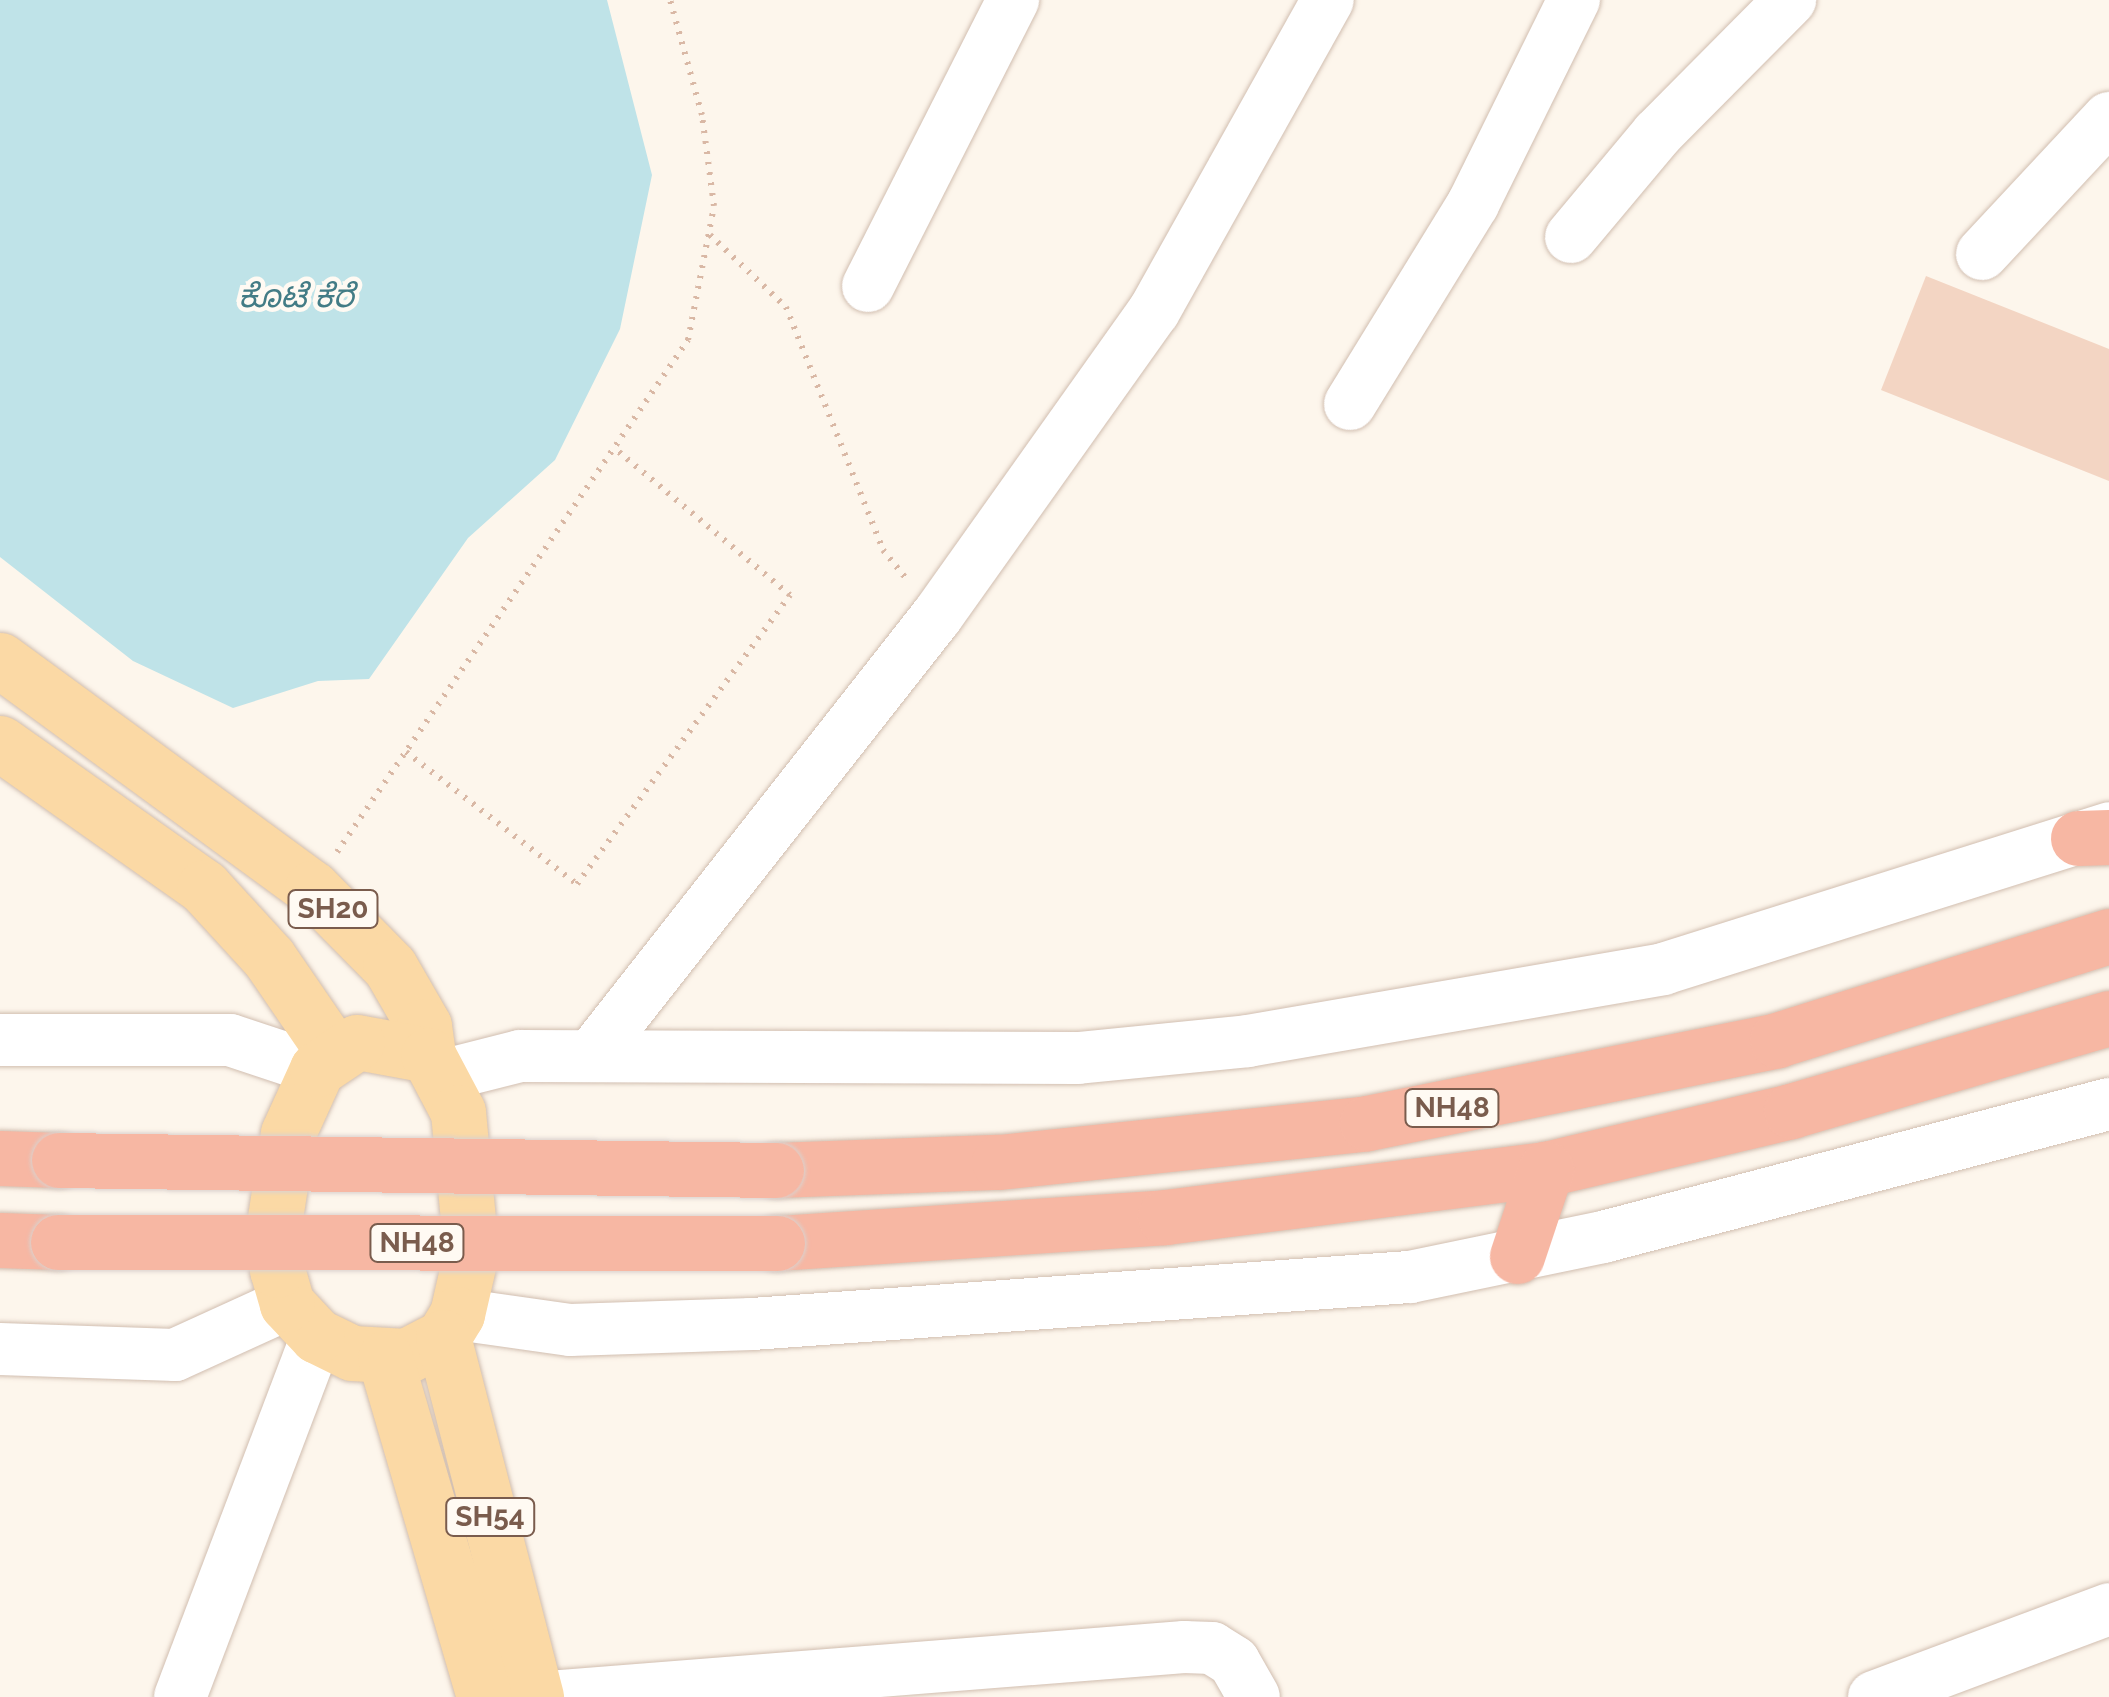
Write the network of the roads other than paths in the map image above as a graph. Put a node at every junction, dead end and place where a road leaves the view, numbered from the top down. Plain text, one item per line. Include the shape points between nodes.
1 (1013, 0) edge
2 (1328, 0) edge
3 (1574, 0) edge
4 (1790, 0) edge
5 (2109, 118) edge
6 (1571, 237) dead end
7 (1982, 254) dead end
8 (868, 286) dead end
9 (1350, 404) dead end
10 (0, 660) edge
11 (0, 743) edge
12 (2099, 834) edge
13 (2109, 936) edge
14 (2109, 1018) edge
15 (0, 1040) edge
16 (592, 1054) junction
17 (325, 1061) junction
18 (436, 1065) junction
19 (2109, 1104) edge
20 (0, 1158) edge
21 (1546, 1169) junction
22 (0, 1240) edge
23 (1517, 1256) junction
24 (302, 1320) junction
25 (450, 1326) junction
26 (0, 1349) edge
27 (385, 1358) junction
28 (2109, 1610) edge
29 (180, 1697) edge
30 (484, 1697) edge
31 (536, 1697) edge
32 (549, 1697) edge
33 (1254, 1697) edge
34 (1874, 1697) edge

1 - 8 street
2 - 16 street via 1154,311 937,616
3 - 9 street via 1473,204
4 - 6 street via 1657,134
5 - 7 street
10 - 18 main road, SH20 via 312,888 390,967 418,1012
11 - 17 main road, SH20 via 204,887 269,958
12 - 16 street via 1663,969 1248,1041 1078,1058
13 - 20 highway, NH48, bridge via 1777,1040 1424,1113 1178,1147 776,1170
14 - 21 highway, NH48 via 1790,1110
15 - 17 street via 230,1040
16 - 18 street
17 - 18 main road via 381,1042
17 - 24 main road via 280,1175 273,1231
18 - 25 main road via 469,1189 471,1253
19 - 23 street
21 - 22 highway, NH48, bridge via 1164,1217 776,1243
21 - 23 highway
23 - 25 street via 1410,1277 752,1324
24 - 26 street via 174,1355
24 - 27 main road
24 - 29 street
25 - 27 main road
25 - 31 main road, SH54
27 - 30 main road, SH54
28 - 34 street
32 - 33 street via 1184,1647 1212,1648 1234,1662

